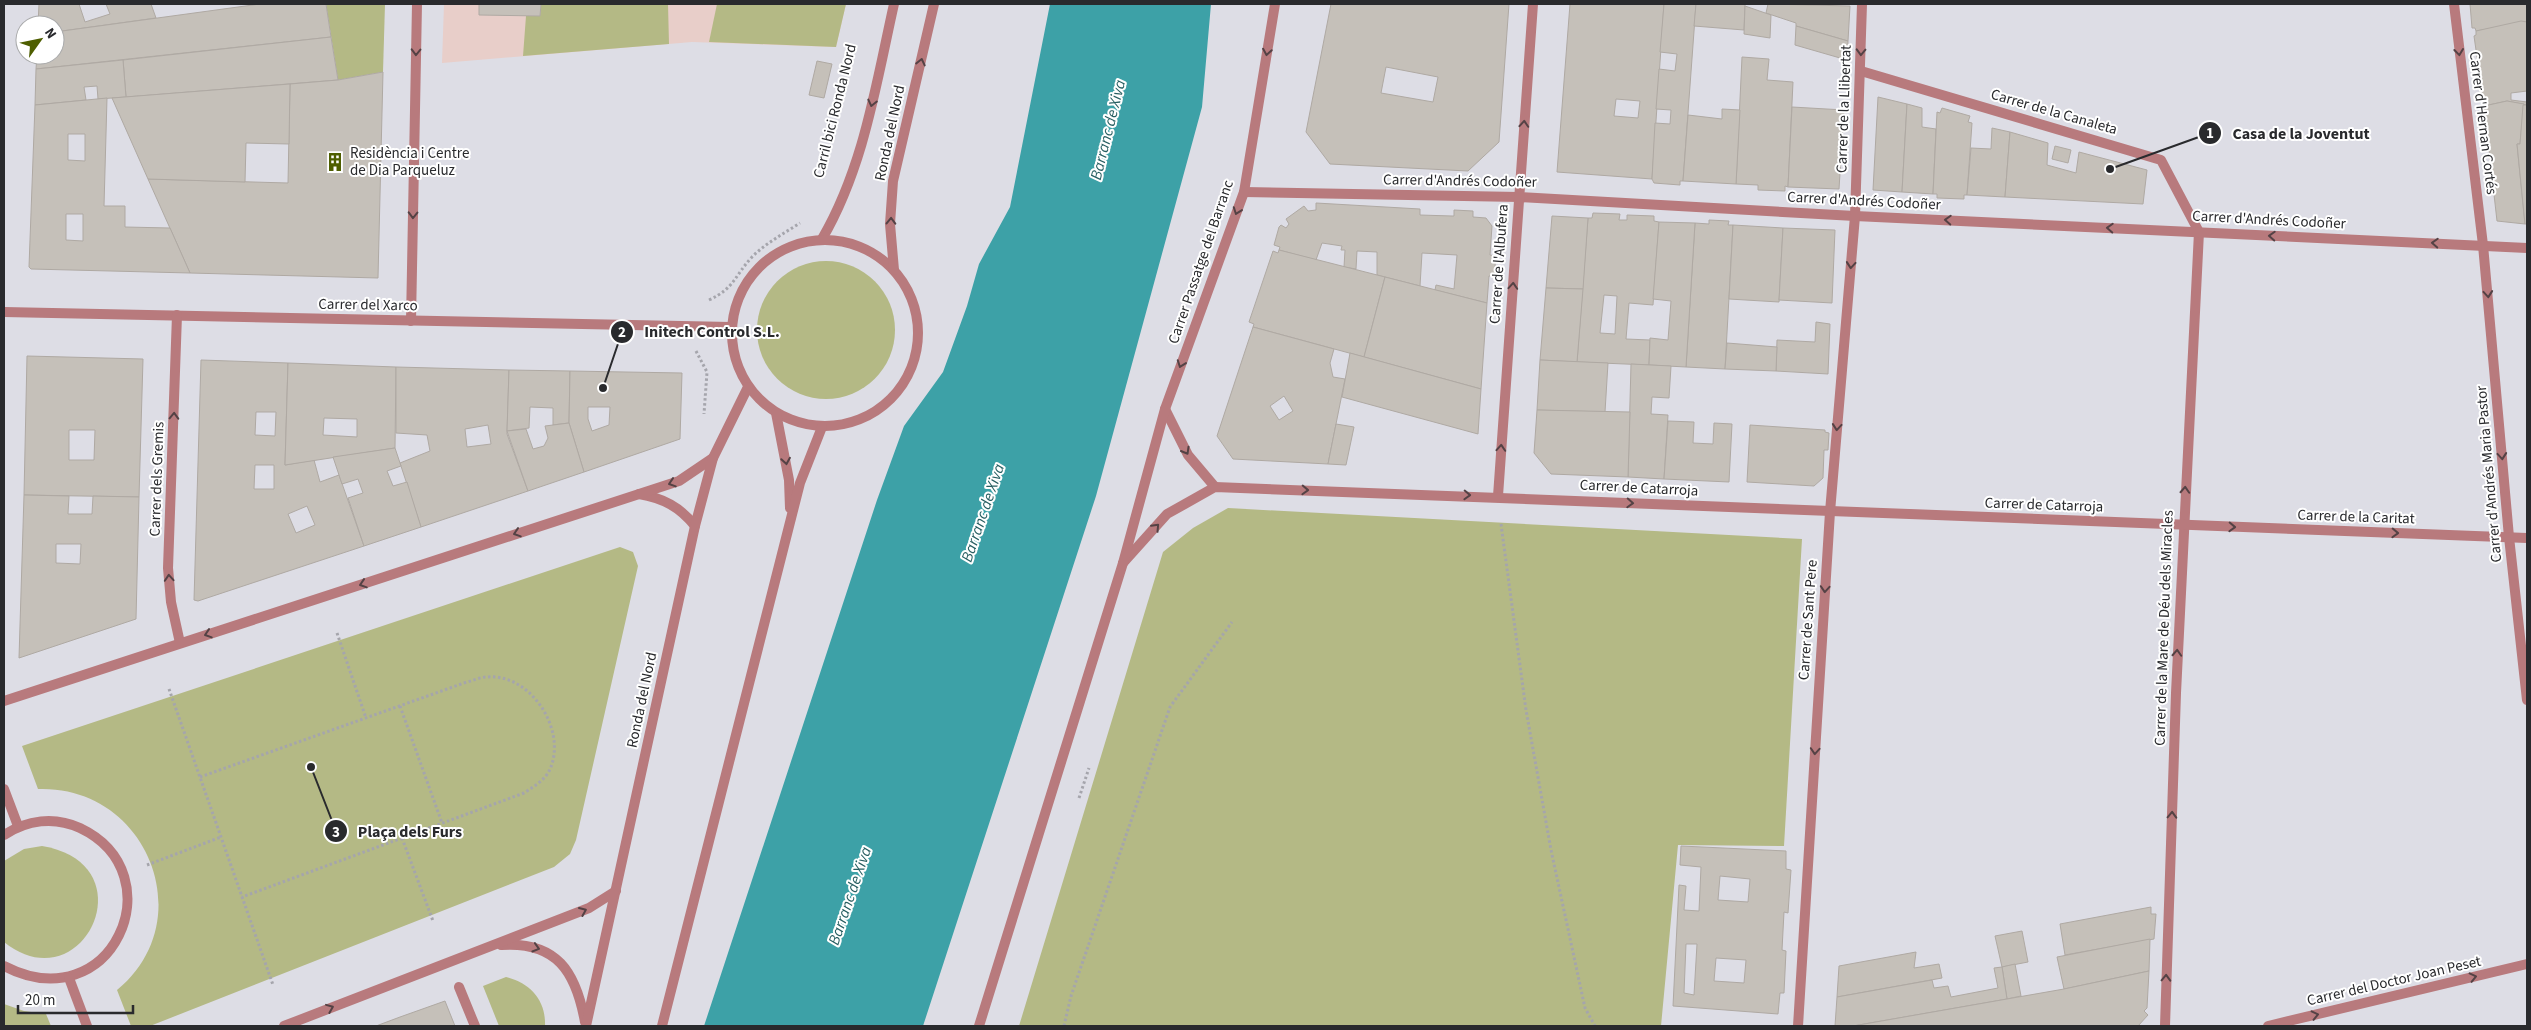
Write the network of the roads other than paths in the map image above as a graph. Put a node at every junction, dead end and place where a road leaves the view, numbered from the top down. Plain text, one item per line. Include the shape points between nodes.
1 (417, 4) edge
2 (894, 4) edge
3 (934, 4) edge
4 (1274, 4) edge
5 (1533, 4) edge
6 (1862, 4) edge
7 (2454, 4) edge
8 (1860, 71) junction
9 (1244, 192) junction
10 (1519, 197) junction
11 (1855, 216) junction
12 (2199, 232) junction
13 (822, 239) junction
14 (2483, 246) junction
15 (2527, 248) edge
16 (894, 270) junction
17 (4, 312) edge
18 (177, 315) junction
19 (411, 321) junction
20 (731, 327) junction
21 (748, 387) junction
22 (1165, 409) junction
23 (776, 413) junction
24 (822, 427) junction
25 (713, 458) junction
26 (1215, 486) junction
27 (638, 494) junction
28 (1498, 496) junction
29 (1830, 512) junction
30 (791, 519) junction
31 (695, 526) junction
32 (2183, 526) junction
33 (2509, 537) junction
34 (2527, 538) edge
35 (1123, 563) junction
36 (180, 643) junction
37 (2527, 700) edge
38 (4, 701) edge
39 (4, 789) edge
40 (18, 826) junction
41 (4, 835) edge
42 (616, 891) junction
43 (488, 946) junction
44 (2527, 964) edge
45 (4, 966) edge
46 (69, 978) junction
47 (459, 987) dead end
48 (87, 1026) edge
49 (284, 1026) edge
50 (475, 1026) edge
51 (586, 1026) edge
52 (662, 1026) edge
53 (979, 1026) edge
54 (1798, 1026) edge
55 (2165, 1026) edge
56 (2268, 1026) edge

1 -> 19 street
2 -> 13 street, Ronda del Nord via 869,118 853,173 844,200
16 -> 3 street, Ronda del Nord via 890,224 893,180
4 -> 9 street, Carrer Passatge del Barranc
10 -> 5 street, Carrer de l'Albufera
6 -> 8 street, Carrer de la Llibertat
7 -> 14 street, Carrer d'Hernan Cortés
8 - 11 street, Carrer de la Llibertat
8 - 12 street, Carrer de la Canaleta via 2161,160
9 - 10 street, Carrer d'Andrés Codoñer
9 -> 22 street, Carrer Passatge del Barranc
10 - 11 street, Carrer d'Andrés Codoñer
28 -> 10 street, Carrer de l'Albufera
12 -> 11 street, Carrer d'Andrés Codoñer
11 -> 29 street, Carrer de Sant Pere
14 -> 12 street, Carrer d'Andrés Codoñer
32 -> 12 street, Carrer de la Mare de Déu dels Miracles
13 - 16 street via 848,242 873,253
13 - 20 street via 790,244 770,257 751,276 737,300
14 - 15 street, Carrer d'Andrés Codoñer
14 -> 33 street, Carrer d'Andrés Maria Pastor
16 - 24 street via 911,296 918,326 915,357 909,371 902,386 881,408 853,422
17 - 18 street, Carrer del Xarco
18 - 19 street, Carrer del Xarco
36 -> 18 street, Carrer dels Gremis via 168,568
19 - 20 street, Carrer del Xarco
20 - 21 street via 735,359
21 - 23 street
21 - 25 street, Ronda del Nord
22 -> 26 street via 1188,455
22 - 35 street, Carrer Passatge del Barranc
23 - 24 street via 798,423
23 -> 30 street via 789,480
24 - 30 street via 800,483
25 -> 27 street via 679,480
25 - 31 street, Ronda del Nord
26 -> 28 street, Carrer de Catarroja
35 -> 26 street via 1167,514
27 - 31 street via 654,497 682,511
27 -> 36 street
28 -> 29 street, Carrer de Catarroja
29 - 32 street, Carrer de Catarroja
29 -> 54 street, Carrer de Sant Pere
30 - 52 street
31 - 42 street, Ronda del Nord
32 -> 33 street, Carrer de la Caritat
55 -> 32 street, Carrer de la Mare de Déu dels Miracles
33 - 34 street, Carrer de la Caritat
33 - 37 street, Carrer d'Andrés Maria Pastor
35 - 53 street, Carrer Passatge del Barranc
36 - 38 street
39 - 40 street
40 - 41 street
40 - 46 street via 43,820 69,823 92,834 112,852 124,875 128,900 124,927 116,942 92,967
43 -> 42 street via 590,908
42 - 51 street, Ronda del Nord
49 -> 43 street
43 -> 51 street via 511,944 540,948 556,959 571,974 581,998
56 -> 44 street, Carrer del Doctor Joan Peset
45 - 46 street via 22,975 45,980
46 - 48 street
47 - 50 street

